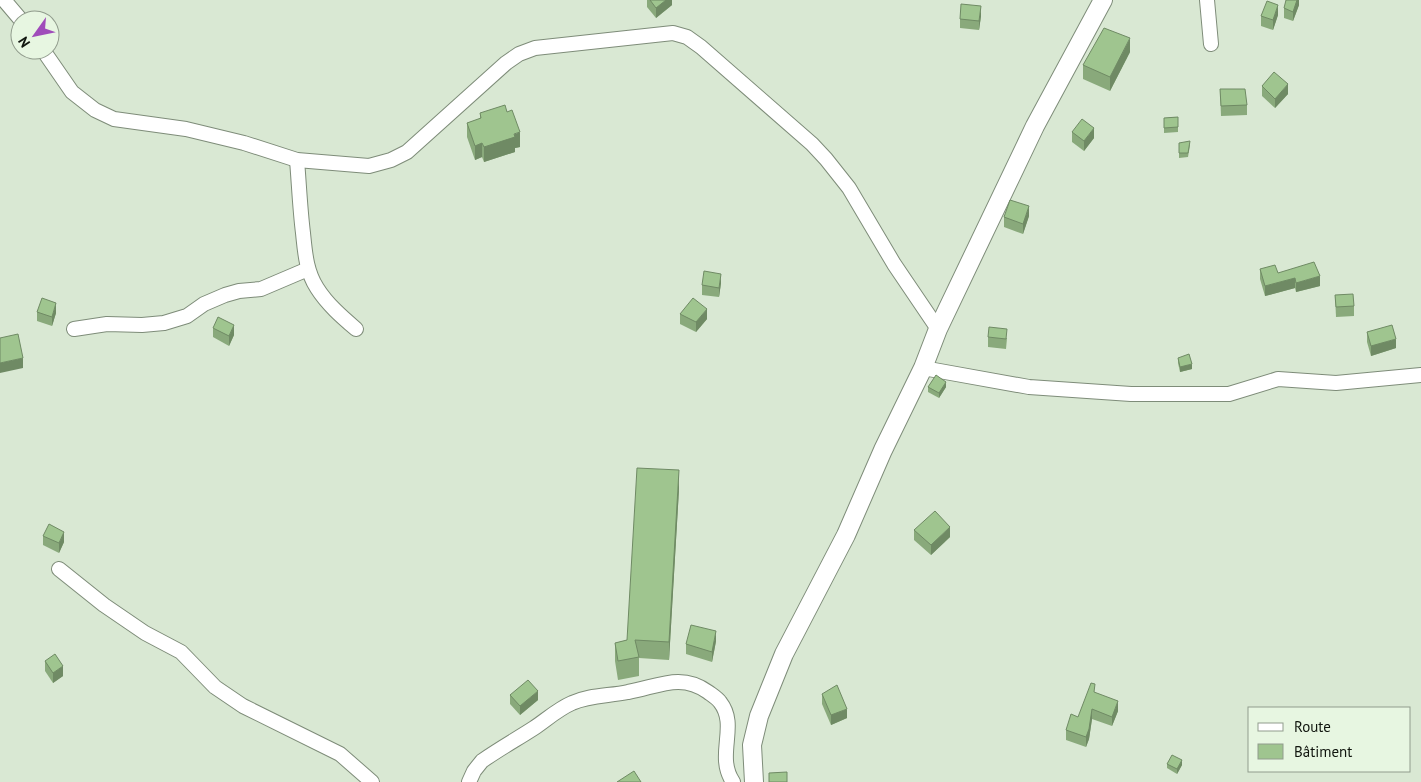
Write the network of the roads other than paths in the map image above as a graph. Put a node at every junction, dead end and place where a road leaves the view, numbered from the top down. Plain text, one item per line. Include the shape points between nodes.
1 (4, 0) edge
2 (1103, 0) edge
3 (1207, 0) edge
4 (12, 10) edge
5 (1211, 44) dead end
6 (49, 60) edge
7 (297, 160) junction
8 (308, 269) junction
9 (938, 328) junction
10 (356, 329) dead end
11 (74, 330) dead end
12 (922, 368) junction
13 (1421, 375) edge
14 (59, 569) dead end
15 (372, 782) edge
16 (469, 782) edge
17 (732, 782) edge
18 (754, 782) edge

1 - 4 street
2 - 9 street via 1035,126
3 - 5 street
6 - 7 street via 72,92 95,110 114,119 186,129
7 - 8 street
7 - 9 street via 369,166 391,160 407,152 519,54 535,48 673,33 687,37 701,47 826,159 849,188 894,264
8 - 10 street via 332,308
8 - 11 street via 261,289 224,295 187,316 164,323 107,324
9 - 12 street
12 - 13 street via 1028,387 1131,394 1230,394 1278,379 1336,384
12 - 18 street via 846,535 780,663 759,716 752,745
14 - 15 street via 145,633 181,652 215,687 243,706 340,754
16 - 17 street via 482,761 572,703 678,681 699,686 720,701 728,718 725,759

